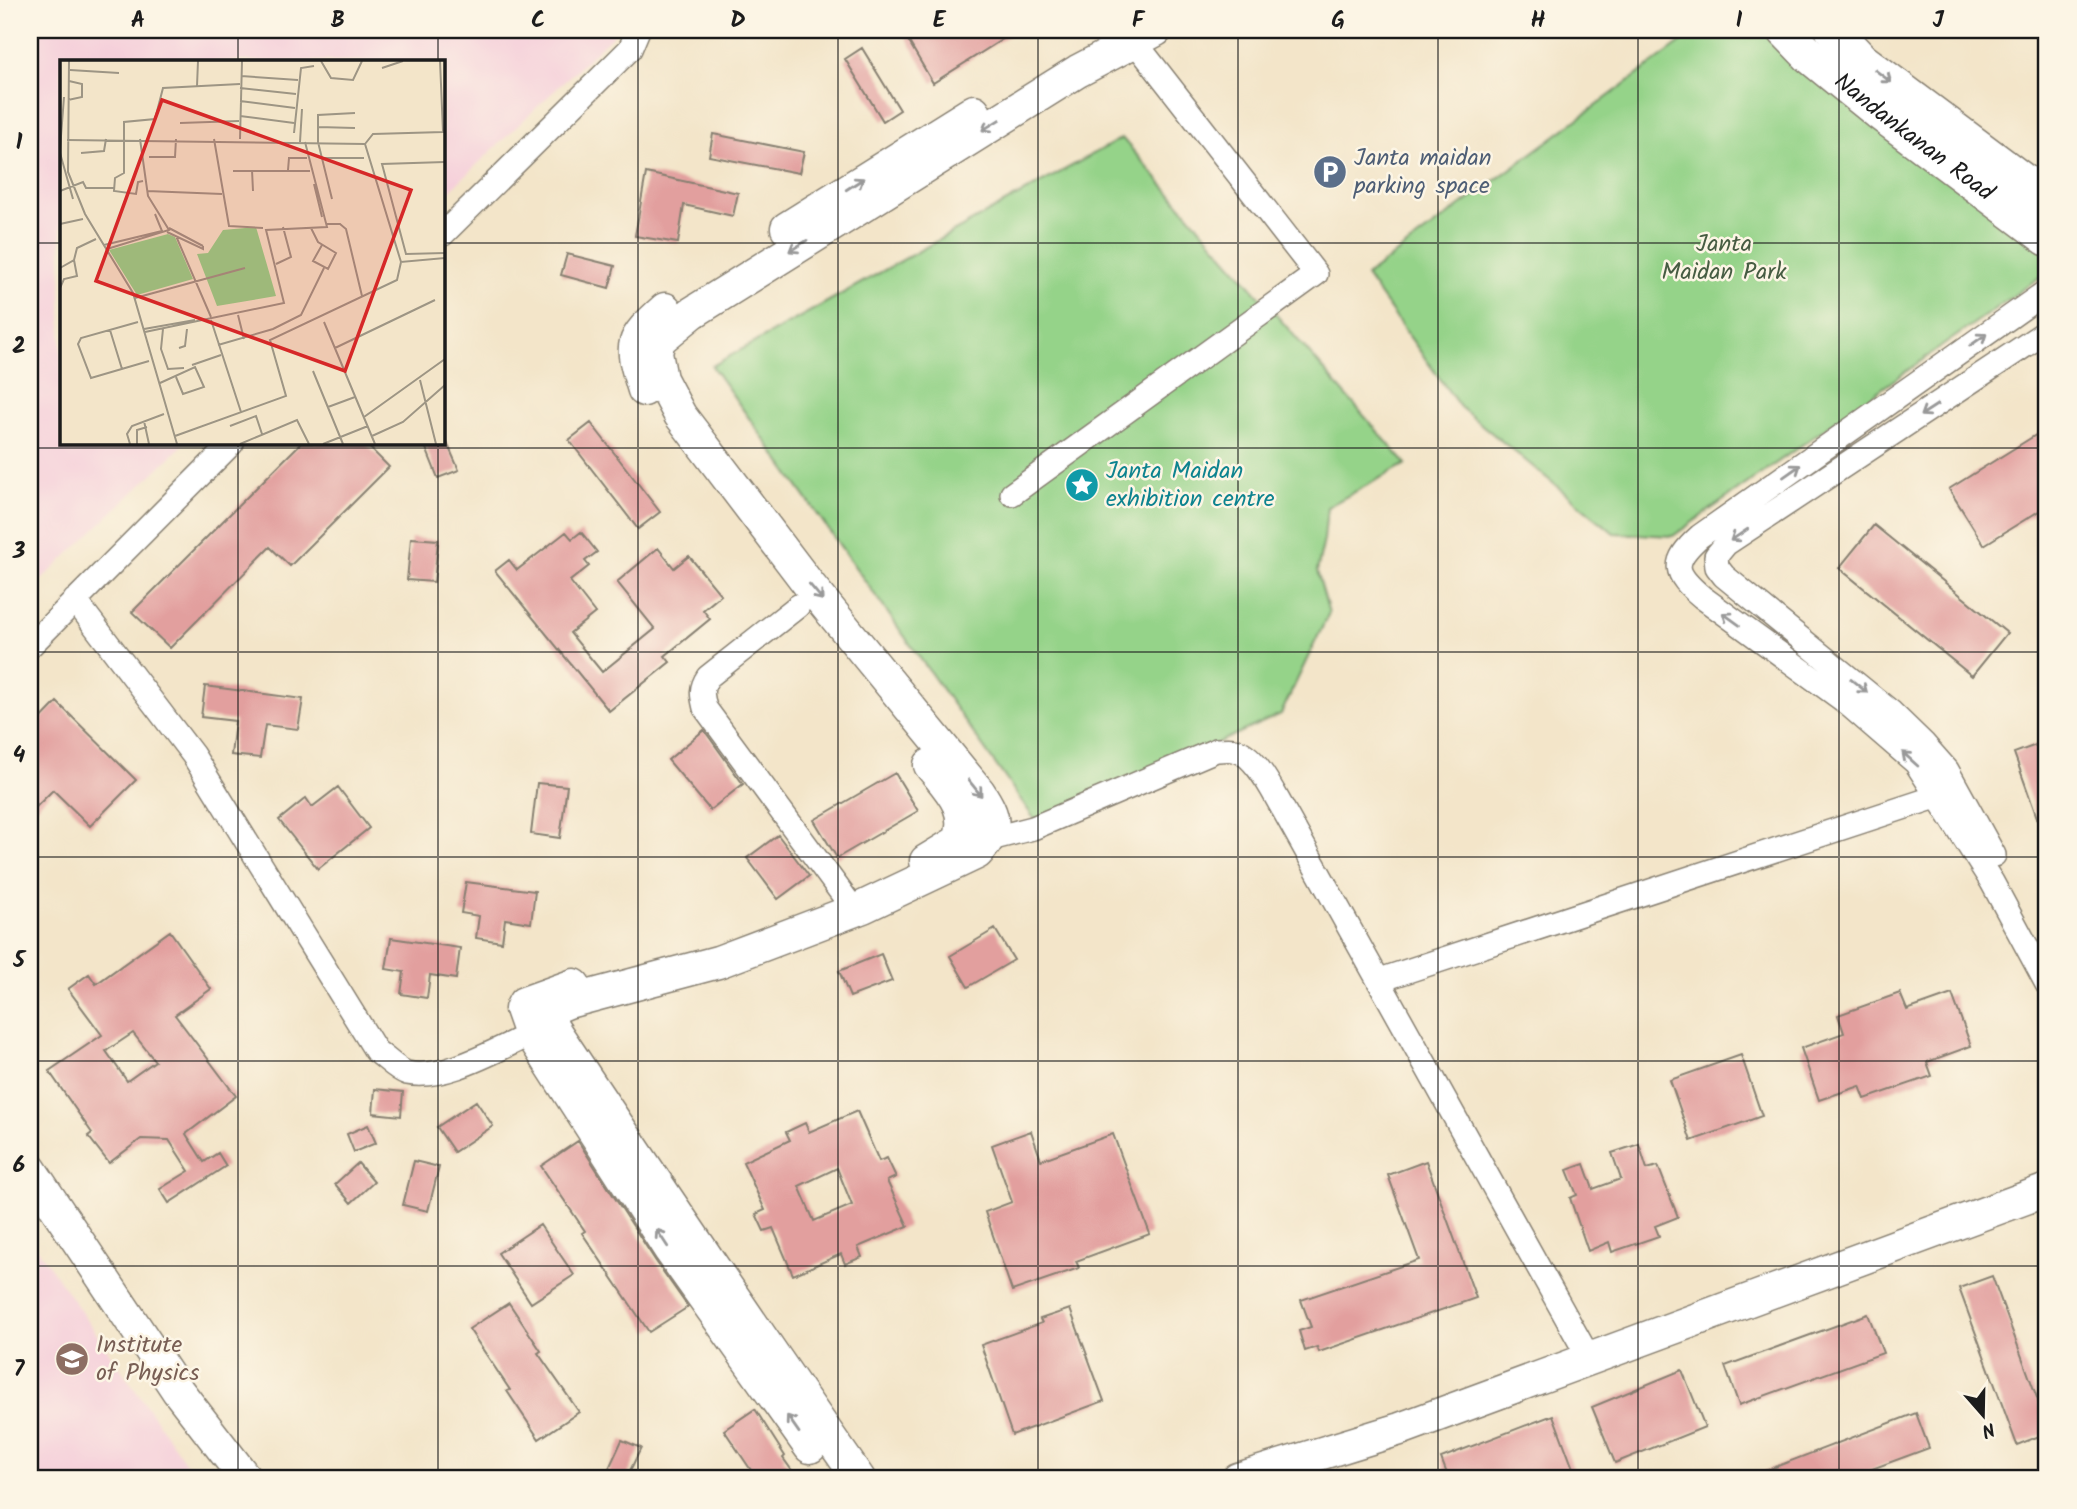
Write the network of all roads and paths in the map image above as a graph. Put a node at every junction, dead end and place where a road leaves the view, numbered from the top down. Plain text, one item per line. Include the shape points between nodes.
1 (638, 30) edge
2 (1784, 30) edge
3 (1833, 30) edge
4 (1133, 34) edge
5 (2047, 199) edge
6 (444, 233) edge
7 (2047, 238) edge
8 (2047, 291) edge
9 (2047, 331) edge
10 (231, 444) edge
11 (1012, 494) dead end
12 (75, 600) junction
13 (798, 606) junction
14 (30, 646) edge
15 (1939, 796) junction
16 (990, 839) junction
17 (846, 899) junction
18 (2047, 950) edge
19 (1380, 980) junction
20 (2047, 984) edge
21 (531, 1034) junction
22 (30, 1169) edge
23 (2047, 1190) edge
24 (1589, 1359) junction
25 (246, 1479) edge
26 (833, 1479) edge
27 (859, 1479) edge
28 (1238, 1479) edge

1 - 6 street via 630,49
2 - 7 main road, Nandankanan Road via 1879,112
3 -> 5 main road via 1861,60
4 - 11 street via 1317,274
13 -> 4 street via 663,424 645,393 634,341 668,306 861,180
4 -> 16 street via 692,313 659,340 656,353 661,379 680,415 810,586 979,792 994,826
15 -> 8 street via 1916,763 1843,699 1682,580 1680,562 1684,550 1700,536
9 -> 18 street via 1726,544 1716,556 1724,576 1891,712 1947,770
10 - 12 street
12 - 14 street
12 - 21 street via 193,755 376,1051 405,1072 430,1074
13 - 17 street via 708,677 702,695 705,708
13 - 17 street via 843,653 962,811 964,828 959,841
15 - 19 street
15 - 20 street
16 - 19 street via 1033,828 1216,750 1236,750 1259,768
16 - 27 street via 977,853 863,907 718,962 568,1002 550,1015 552,1027 625,1137
17 - 21 street via 691,953 532,999 521,1009
19 - 24 street
26 -> 21 street via 670,1250
22 - 25 street via 178,1391
23 - 24 street
24 - 28 street via 1399,1429

